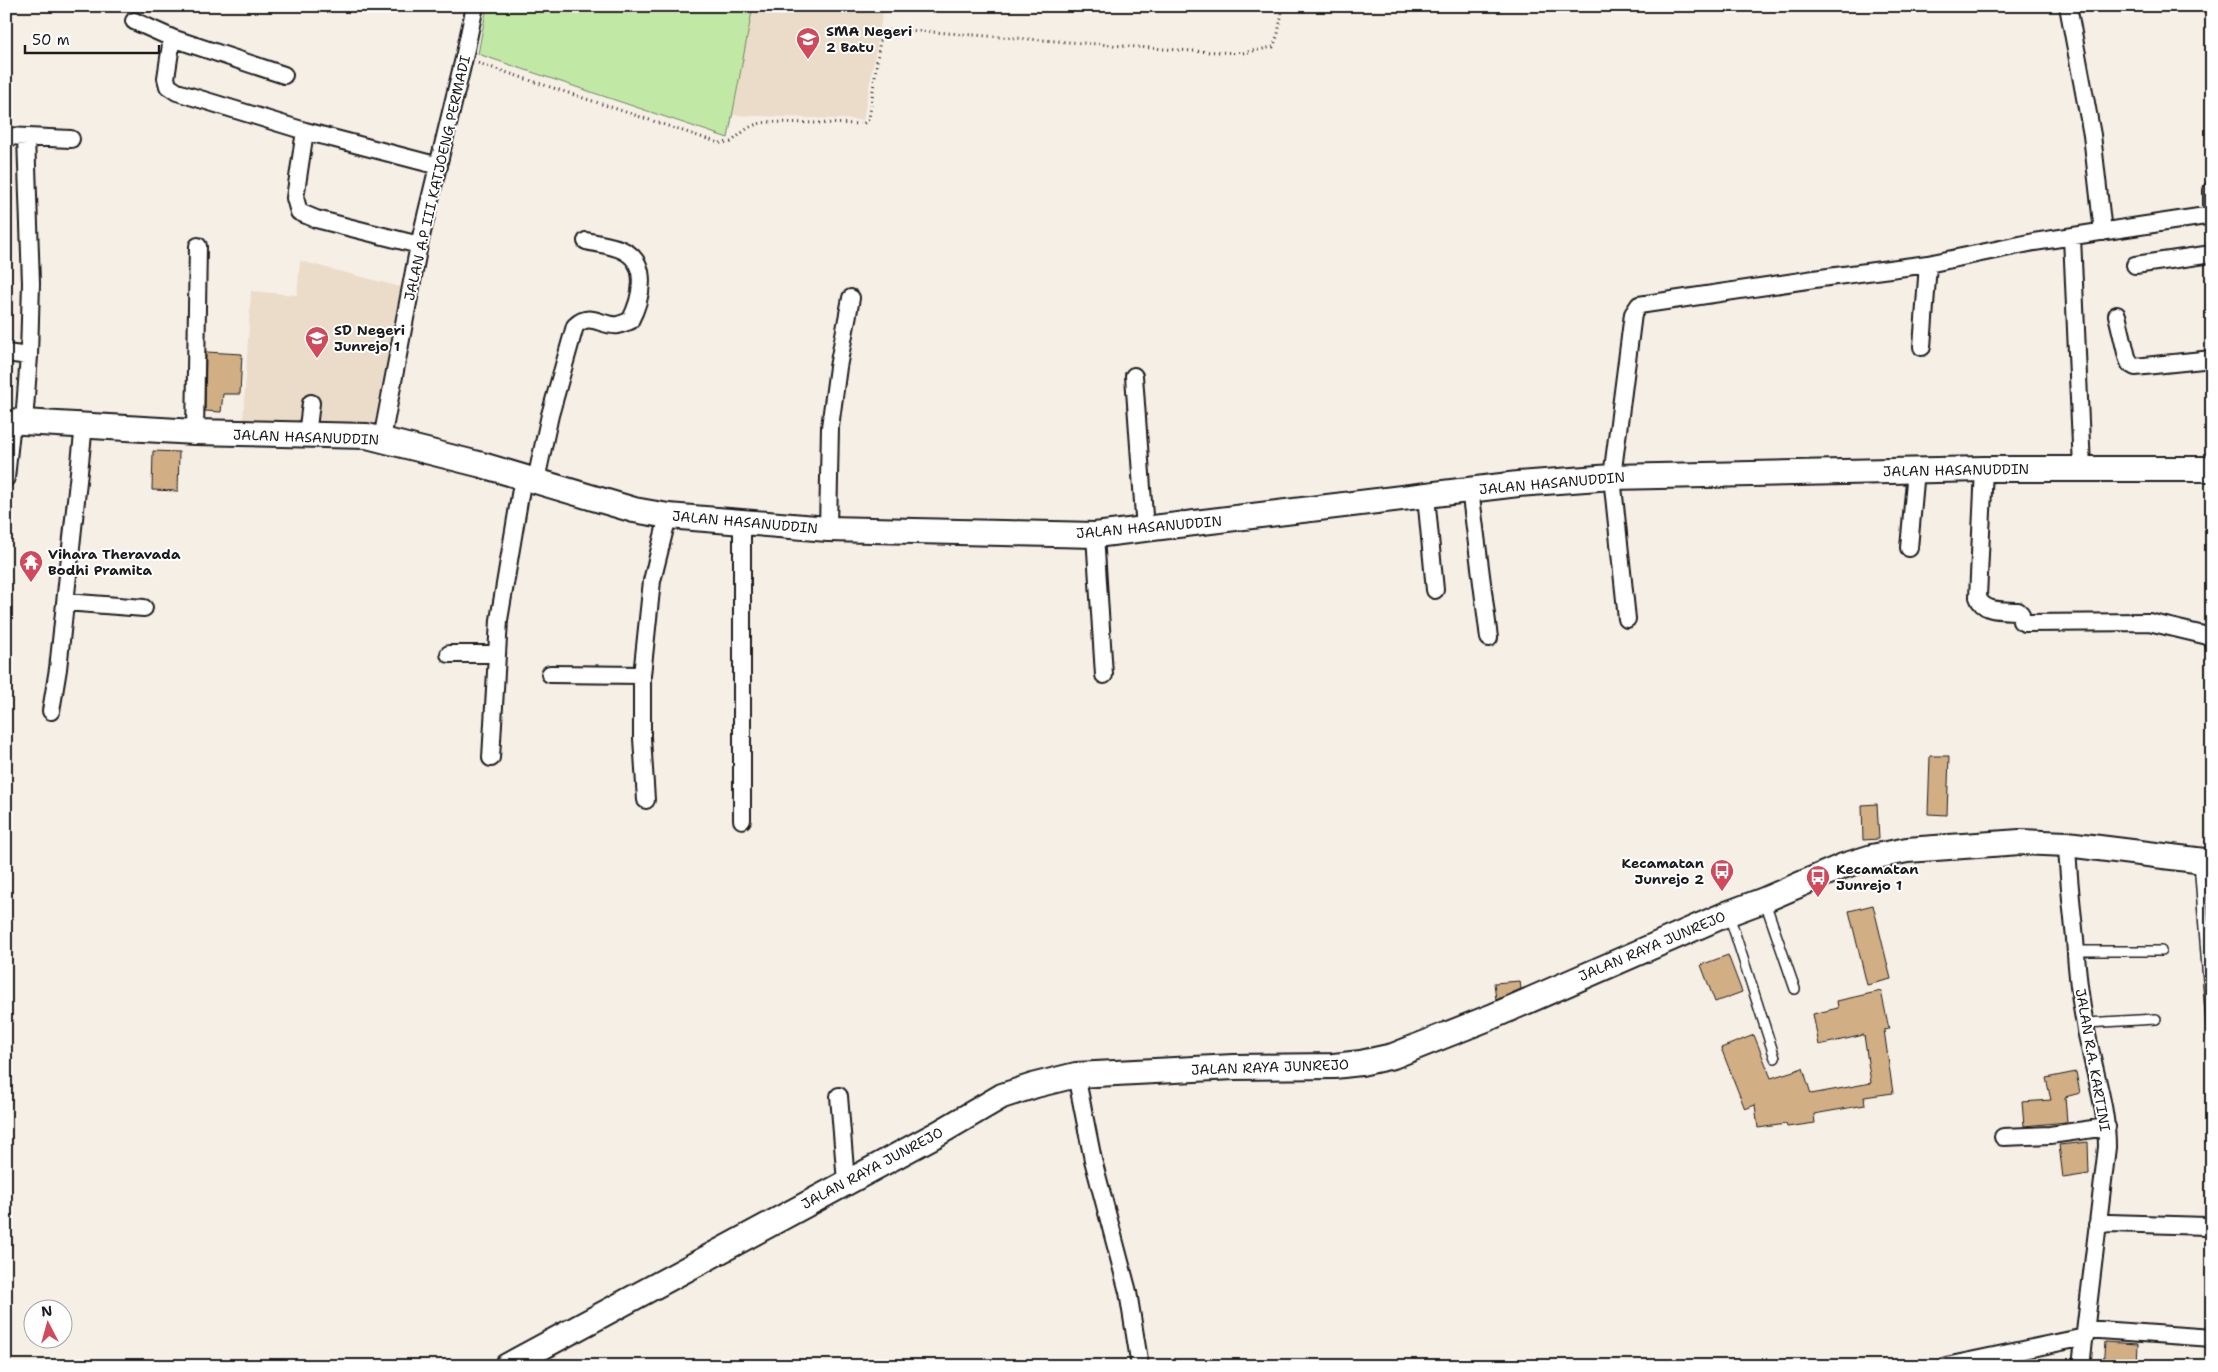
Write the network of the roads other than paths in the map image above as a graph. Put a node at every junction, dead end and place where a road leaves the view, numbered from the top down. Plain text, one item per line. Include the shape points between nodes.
1 (475, 6) edge
2 (2068, 6) edge
3 (134, 21) dead end
4 (172, 38) junction
5 (284, 75) dead end
6 (304, 131) junction
7 (6, 136) edge
8 (26, 138) junction
9 (71, 139) dead end
10 (439, 166) junction
11 (2212, 190) edge
12 (2212, 208) edge
13 (2212, 215) edge
14 (2103, 232) junction
15 (2072, 237) junction
16 (586, 241) dead end
17 (419, 245) junction
18 (198, 246) dead end
19 (2212, 254) edge
20 (1928, 264) junction
21 (2135, 265) dead end
22 (851, 298) dead end
23 (2117, 315) dead end
24 (1922, 347) dead end
25 (6, 353) edge
26 (29, 356) junction
27 (2212, 359) edge
28 (1134, 376) dead end
29 (310, 403) dead end
30 (14, 422) edge
31 (84, 425) junction
32 (195, 432) junction
33 (307, 435) junction
34 (382, 439) junction
35 (2082, 468) junction
36 (1984, 469) junction
37 (2212, 469) edge
38 (1916, 470) junction
39 (1612, 477) junction
40 (6, 478) edge
41 (530, 479) junction
42 (1470, 490) junction
43 (1426, 496) junction
44 (668, 516) junction
45 (742, 521) junction
46 (828, 529) junction
47 (1146, 530) junction
48 (1095, 535) junction
49 (1909, 548) dead end
50 (1435, 590) dead end
51 (65, 602) junction
52 (144, 608) dead end
53 (1628, 620) dead end
54 (2212, 637) edge
55 (1489, 638) dead end
56 (449, 654) dead end
57 (496, 654) junction
58 (550, 674) dead end
59 (642, 675) junction
60 (1104, 675) dead end
61 (51, 711) dead end
62 (491, 758) dead end
63 (646, 800) dead end
64 (742, 820) dead end
65 (2067, 844) junction
66 (2206, 861) edge
67 (1764, 900) junction
68 (1729, 913) junction
69 (2075, 951) junction
70 (2161, 951) dead end
71 (1796, 989) dead end
72 (2156, 1019) dead end
73 (2086, 1023) junction
74 (2212, 1034) edge
75 (1775, 1058) dead end
76 (1076, 1075) junction
77 (839, 1096) dead end
78 (2107, 1127) junction
79 (2003, 1137) dead end
80 (846, 1182) junction
81 (2097, 1225) junction
82 (2212, 1228) edge
83 (2086, 1333) junction
84 (2212, 1338) edge
85 (507, 1366) edge
86 (1140, 1366) edge
87 (1946, 1366) edge
88 (2081, 1366) edge

1 - 10 street, JALAN A.P III KATJOENG PERMADI
2 - 14 street via 2092,135
3 - 4 street
4 - 5 street
4 - 6 street via 166,78 168,86 177,92
6 - 10 street
6 - 17 street via 295,198 299,212
7 - 8 street
8 - 9 street
8 - 26 street via 31,283
10 - 17 street, JALAN A.P III KATJOENG PERMADI
11 - 12 street
13 - 14 street
14 - 15 street
15 - 20 street
15 - 35 street
16 - 41 street via 624,251 636,260 640,275 636,309 630,321 617,325 588,318 575,326
17 - 34 street, JALAN A.P III KATJOENG PERMADI
18 - 32 street
19 - 21 street
20 - 24 street
20 - 39 street via 1639,306 1633,314
22 - 46 street via 830,427
23 - 27 street via 2127,357 2135,367
25 - 26 street
26 - 30 street
28 - 47 street
29 - 33 street
30 - 31 main road, JALAN HASANUDDIN
30 - 40 street
31 - 32 main road, JALAN HASANUDDIN
31 - 51 street
32 - 33 main road, JALAN HASANUDDIN
33 - 34 main road, JALAN HASANUDDIN
34 - 41 main road, JALAN HASANUDDIN
35 - 36 main road, JALAN HASANUDDIN
35 - 37 main road, JALAN HASANUDDIN
36 - 38 main road, JALAN HASANUDDIN
36 - 54 street via 1978,597 1985,608 2018,611 2024,623 2141,621
38 - 39 main road, JALAN HASANUDDIN
38 - 49 street
39 - 42 main road, JALAN HASANUDDIN
39 - 53 street
41 - 44 main road, JALAN HASANUDDIN via 626,508
41 - 57 street via 498,620
42 - 43 main road, JALAN HASANUDDIN
42 - 55 street
43 - 47 main road, JALAN HASANUDDIN
43 - 50 street
44 - 45 main road, JALAN HASANUDDIN
44 - 59 street via 652,581
45 - 46 main road, JALAN HASANUDDIN
45 - 64 street
46 - 48 main road, JALAN HASANUDDIN
47 - 48 main road, JALAN HASANUDDIN
48 - 60 street
51 - 52 street
51 - 61 street
56 - 57 street
57 - 62 street
58 - 59 street
59 - 63 street via 641,729
65 - 66 main road, JALAN RAYA JUNREJO
65 - 67 main road, JALAN RAYA JUNREJO via 2020,842 1906,850 1872,856
65 - 69 street, JALAN R.A. KARTINI
66 - 74 lane
67 - 68 main road, JALAN RAYA JUNREJO
67 - 71 lane
68 - 75 lane
68 - 76 main road, JALAN RAYA JUNREJO via 1393,1056 1334,1066
69 - 70 lane
69 - 73 street, JALAN R.A. KARTINI
72 - 73 lane
73 - 78 street, JALAN R.A. KARTINI
76 - 80 main road, JALAN RAYA JUNREJO via 1002,1096
76 - 86 street via 1097,1177 1128,1292
77 - 80 street
78 - 79 street via 2050,1135
78 - 81 street, JALAN R.A. KARTINI
80 - 85 main road, JALAN RAYA JUNREJO
81 - 82 street
81 - 83 street, JALAN R.A. KARTINI
83 - 84 street
83 - 87 street
83 - 88 street, JALAN R.A. KARTINI

